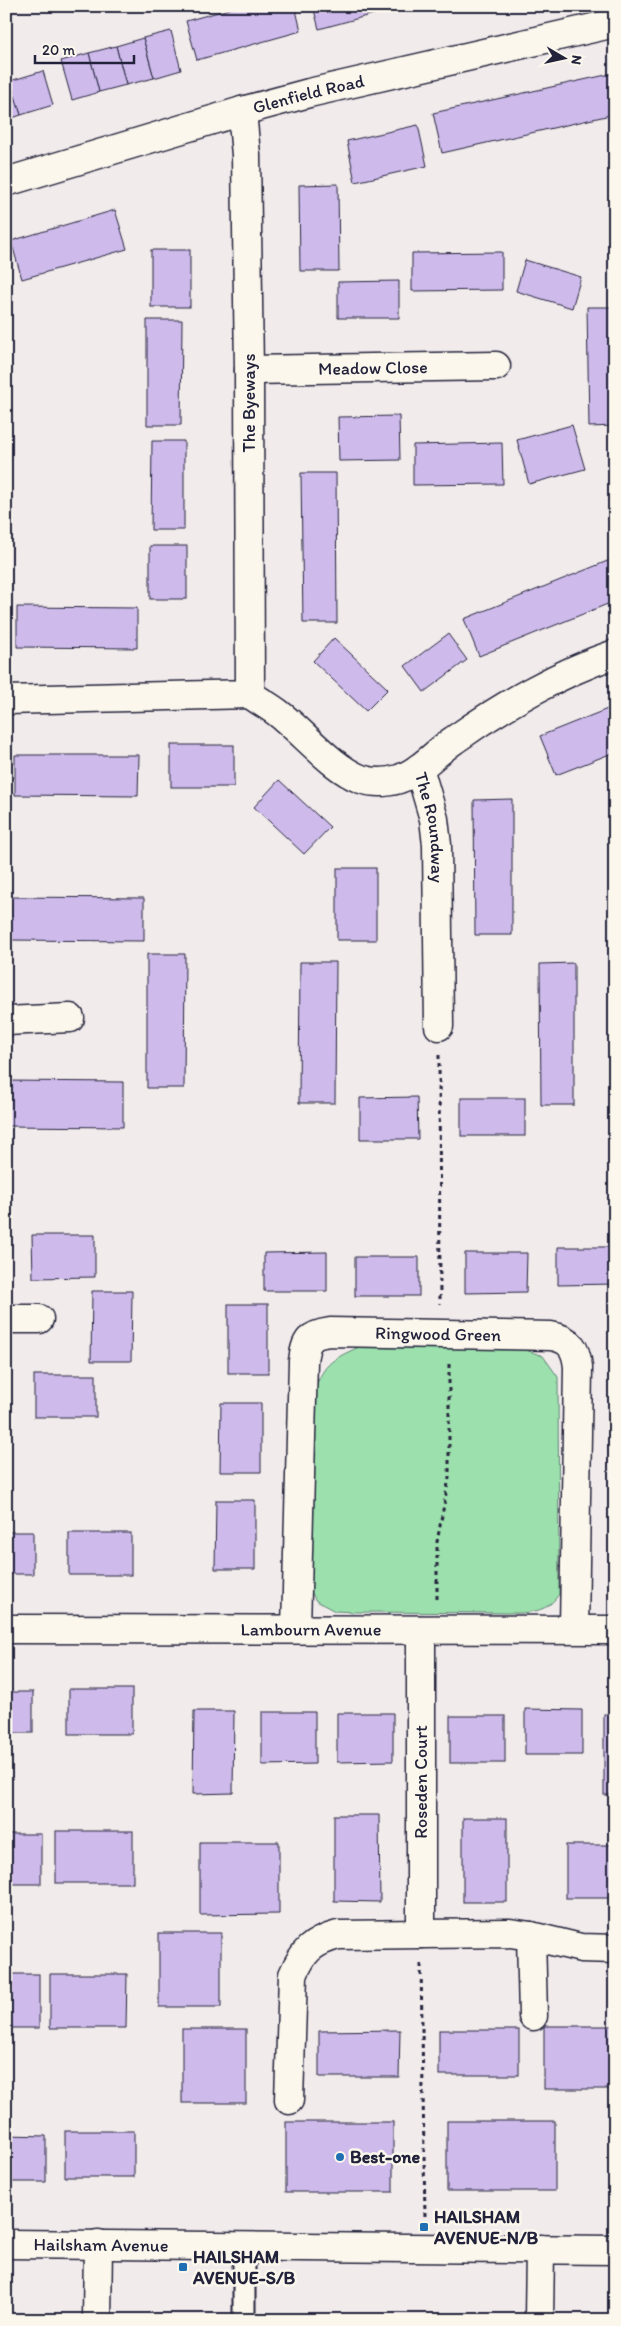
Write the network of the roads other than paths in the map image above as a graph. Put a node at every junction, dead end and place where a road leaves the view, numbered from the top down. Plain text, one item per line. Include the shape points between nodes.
1 (615, 23) edge
2 (242, 111) junction
3 (6, 182) edge
4 (496, 366) dead end
5 (249, 370) junction
6 (615, 654) edge
7 (250, 694) junction
8 (6, 700) edge
9 (419, 768) junction
10 (70, 1018) dead end
11 (6, 1020) edge
12 (439, 1026) dead end
13 (6, 1319) edge
14 (39, 1319) dead end
15 (296, 1628) junction
16 (6, 1629) edge
17 (574, 1629) junction
18 (421, 1630) junction
19 (615, 1630) edge
20 (421, 1934) junction
21 (531, 1936) junction
22 (615, 1949) edge
23 (533, 2016) dead end
24 (290, 2100) dead end
25 (6, 2244) edge
26 (98, 2244) junction
27 (244, 2246) junction
28 (540, 2250) junction
29 (615, 2250) edge
30 (97, 2320) edge
31 (244, 2320) edge
32 (539, 2320) edge

1 - 2 street, Glenfield Road
2 - 3 street, Glenfield Road
2 - 5 street, The Byeways via 246,155
4 - 5 street, Meadow Close
5 - 7 street, The Byeways
6 - 9 street, The Roundway via 505,706 453,740
7 - 8 street
7 - 9 street via 278,713 346,771 360,778 386,782 400,779
9 - 12 street, The Roundway via 434,819 437,845
10 - 11 street
13 - 14 street
15 - 16 street, Lambourn Avenue
15 - 17 street, Ringwood Green via 303,1361 309,1339 330,1332 551,1336 570,1343 576,1353 578,1367
15 - 18 street, Lambourn Avenue
17 - 18 street, Lambourn Avenue
17 - 19 street, Lambourn Avenue
18 - 20 street, Roseden Court
20 - 21 street via 510,1933
20 - 24 street via 338,1934 308,1948 293,1975
21 - 22 street via 581,1948
21 - 23 street
25 - 26 street, Hailsham Avenue
26 - 27 street, Hailsham Avenue
26 - 30 street
27 - 28 street, Hailsham Avenue
27 - 31 street
28 - 29 street, Hailsham Avenue
28 - 32 street

